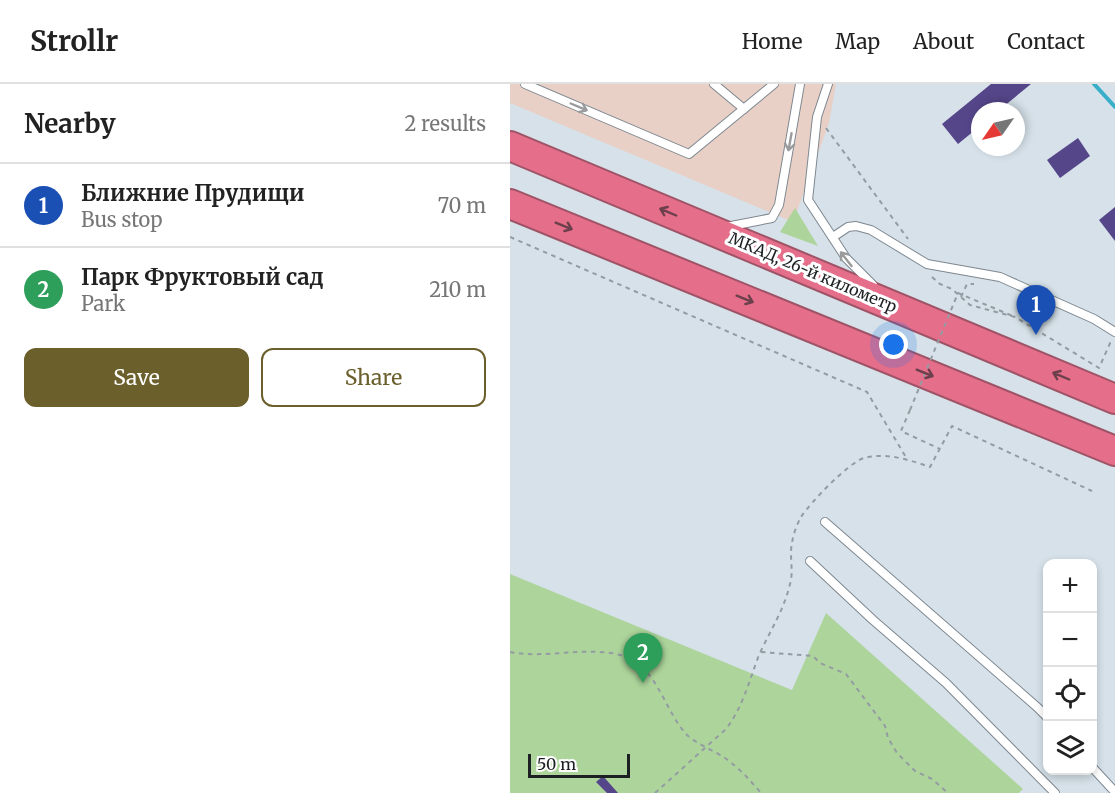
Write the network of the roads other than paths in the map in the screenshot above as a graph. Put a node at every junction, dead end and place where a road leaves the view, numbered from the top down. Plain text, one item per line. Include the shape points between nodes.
1 (525, 84) edge
2 (714, 84) edge
3 (774, 84) edge
4 (800, 84) edge
5 (828, 84) edge
6 (744, 109) junction
7 (510, 146) edge
8 (510, 204) edge
9 (711, 230) junction
10 (833, 237) junction
11 (880, 290) dead end
12 (889, 296) dead end
13 (926, 320) junction
14 (1115, 332) edge
15 (1115, 399) edge
16 (1108, 448) edge
17 (825, 522) dead end
18 (810, 561) dead end
19 (1043, 713) edge
20 (1097, 772) edge
21 (1115, 792) edge
22 (1055, 793) edge

1 -> 6 lane via 689,154
2 - 6 lane
3 - 6 lane
4 -> 9 lane via 779,205 772,218
5 - 10 lane via 817,117 808,200
9 -> 7 highway, МКАД, 26-й километр
8 -> 16 highway
9 - 13 highway, МКАД, 26-й километр
11 -> 10 lane via 852,267
10 - 14 lane via 848,227 871,230 927,264 999,277
12 - 13 lane
15 -> 13 highway, МКАД, 26-й километр
17 - 19 lane
18 - 22 lane via 946,683
20 - 21 lane

